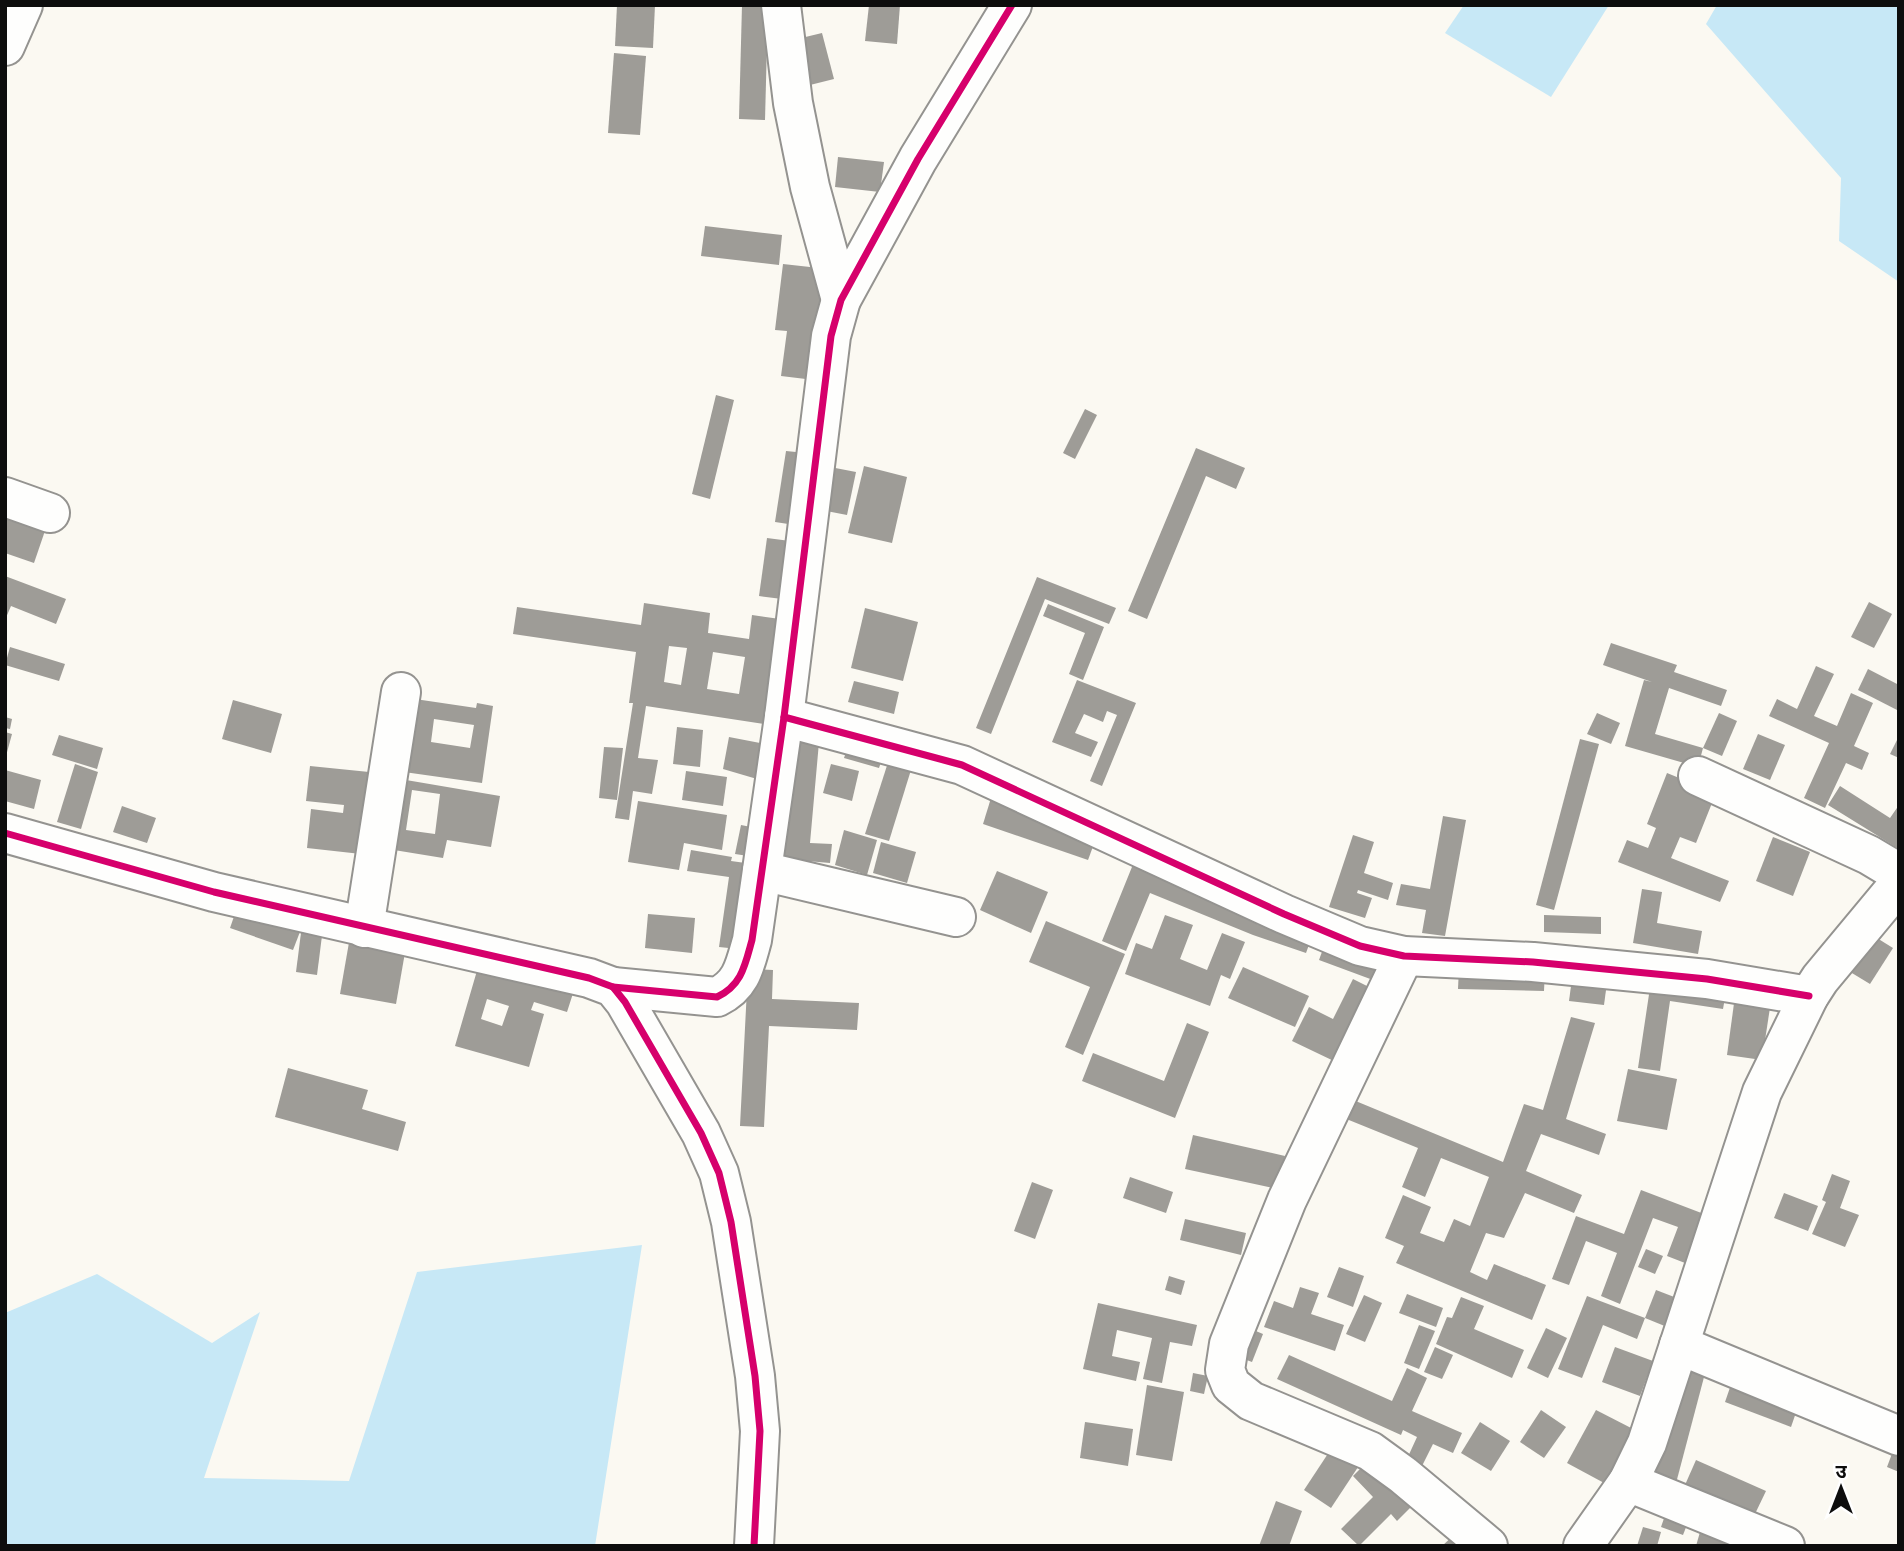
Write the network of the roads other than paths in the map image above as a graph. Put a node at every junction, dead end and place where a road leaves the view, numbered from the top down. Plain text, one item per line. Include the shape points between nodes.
1 (23, 5) edge
2 (781, 5) edge
3 (1012, 5) edge
4 (5, 46) edge
5 (841, 300) junction
6 (5, 498) edge
7 (50, 513) dead end
8 (401, 692) dead end
9 (784, 717) junction
10 (1698, 776) dead end
11 (5, 833) edge
12 (762, 871) junction
13 (1899, 873) edge
14 (1899, 884) edge
15 (956, 917) dead end
16 (364, 928) junction
17 (1404, 956) junction
18 (613, 987) junction
19 (1809, 996) junction
20 (1679, 1345) junction
21 (1899, 1436) edge
22 (1628, 1482) junction
23 (754, 1546) edge
24 (1488, 1546) edge
25 (1583, 1546) edge
26 (1785, 1546) edge

1 - 4 street
2 - 5 street via 793,103 810,187
3 - 5 street via 918,159
5 - 9 street via 831,336
6 - 7 street
8 - 16 street
9 - 12 street
9 - 17 street via 962,765 1284,914 1360,946
10 - 13 street
11 - 16 street via 214,892
12 - 15 street
12 - 18 street via 743,975 730,991 717,997
14 - 19 street via 1829,965
16 - 18 street
17 - 19 street via 1533,961 1693,977
17 - 24 street via 1287,1200 1229,1344 1225,1370 1231,1385 1251,1401 1370,1451
18 - 23 street via 701,1133 719,1173 755,1376 760,1431
19 - 20 street via 1762,1092
20 - 21 street
20 - 22 street via 1647,1443
22 - 25 street
22 - 26 street

